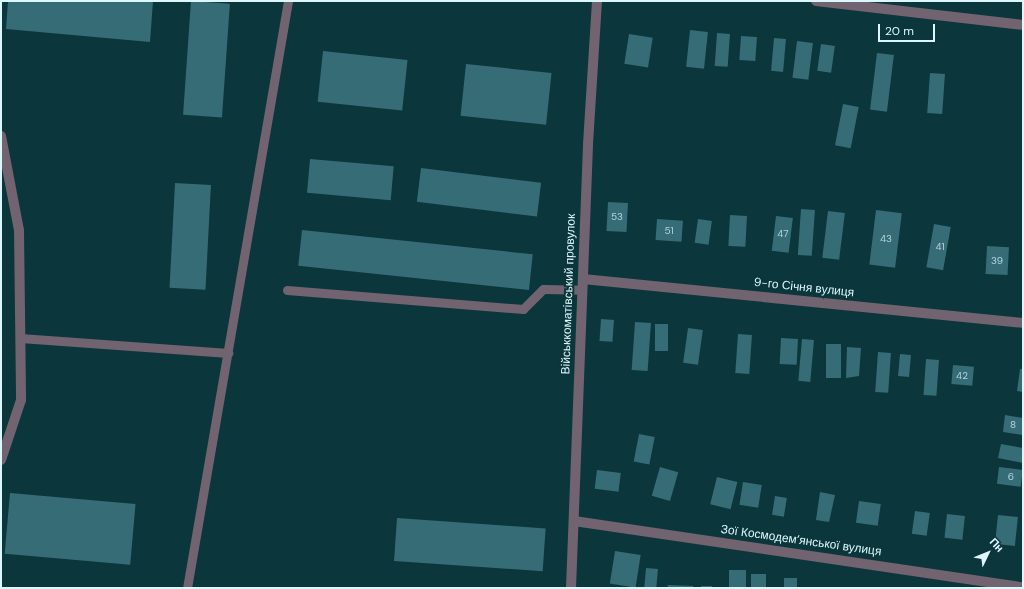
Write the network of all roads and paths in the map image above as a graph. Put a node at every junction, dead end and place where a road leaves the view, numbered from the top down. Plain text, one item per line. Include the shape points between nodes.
1 (288, 1) edge
2 (597, 1) edge
3 (816, 1) edge
4 (1023, 25) edge
5 (1, 136) edge
6 (583, 279) junction
7 (287, 290) dead end
8 (582, 290) junction
9 (1023, 323) edge
10 (20, 338) junction
11 (228, 353) junction
12 (1, 460) edge
13 (574, 521) junction
14 (1023, 587) edge
15 (187, 588) edge
16 (571, 588) edge

1 - 11 lane
2 - 6 street, Військкоматівський провулок
3 - 4 street
5 - 10 street via 19,230
6 - 8 street, Військкоматівський провулок
6 - 9 street, 9-го Січня вулиця
7 - 8 lane via 523,309 543,289
8 - 13 street, Військкоматівський провулок
10 - 11 lane
10 - 12 street via 21,400
11 - 15 lane
13 - 14 street, Зої Космодем’янської вулиця
13 - 16 street, Військкоматівський провулок

